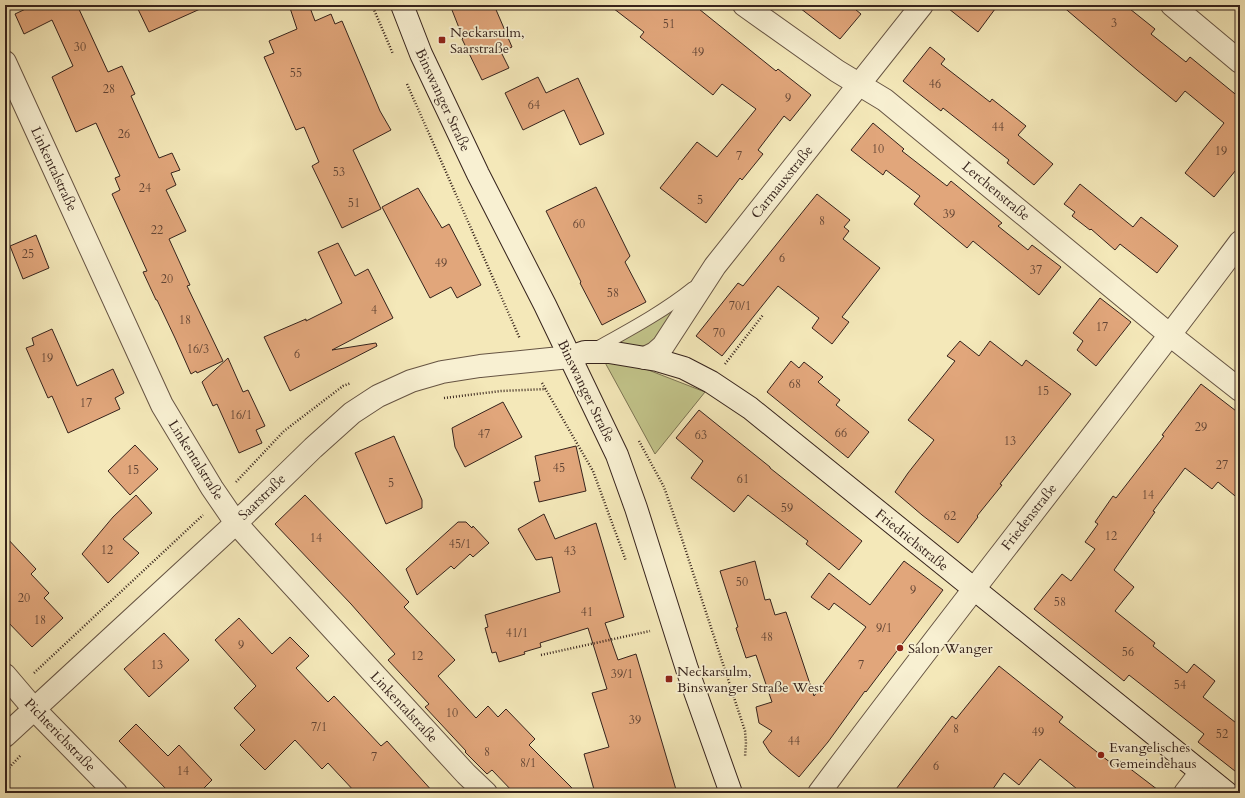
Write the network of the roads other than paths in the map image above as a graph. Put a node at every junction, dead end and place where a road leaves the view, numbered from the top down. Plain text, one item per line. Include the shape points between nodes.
1 (402, 5) edge
2 (744, 5) edge
3 (922, 5) edge
4 (1172, 5) edge
5 (5, 62) edge
6 (1240, 62) edge
7 (859, 85) junction
8 (1240, 242) edge
9 (715, 266) junction
10 (1170, 335) junction
11 (592, 351) junction
12 (570, 357) junction
13 (645, 358) junction
14 (1240, 390) edge
15 (236, 523) junction
16 (973, 589) junction
17 (5, 675) edge
18 (34, 709) junction
19 (5, 736) edge
20 (1201, 772) junction
21 (116, 793) edge
22 (486, 793) edge
23 (731, 793) edge
24 (820, 793) edge
25 (1185, 793) edge
26 (1226, 793) edge

1 - 12 street, Binswanger Straße via 421,54 478,174
2 - 7 street, Lerchenstraße
3 - 7 street, Carmauxstraße
4 - 6 street
5 - 15 street, Linkentalstraße via 162,405
7 - 9 street, Carmauxstraße
7 - 10 street, Lerchenstraße via 885,100
8 - 10 street, Friedenstraße
9 - 11 lane via 677,301
9 - 13 street, Carmauxstraße via 663,346
10 - 14 street, Lerchenstraße
10 - 16 street, Friedenstraße
11 - 12 street, Friedrichstraße
11 - 13 street, Friedrichstraße
12 - 15 street, Saarstraße via 442,372 411,381 378,396 352,413
12 - 23 street, Binswanger Straße via 617,455 687,669
13 - 16 street, Friedrichstraße via 684,368 711,382 750,408
15 - 18 street, Saarstraße
15 - 22 street, Linkentalstraße
16 - 20 street, Friedrichstraße
16 - 24 street, Friedenstraße
17 - 18 street, Pichterichstraße
18 - 19 street, Saarstraße
18 - 21 street, Pichterichstraße
20 - 25 street
20 - 26 street, Friedrichstraße

